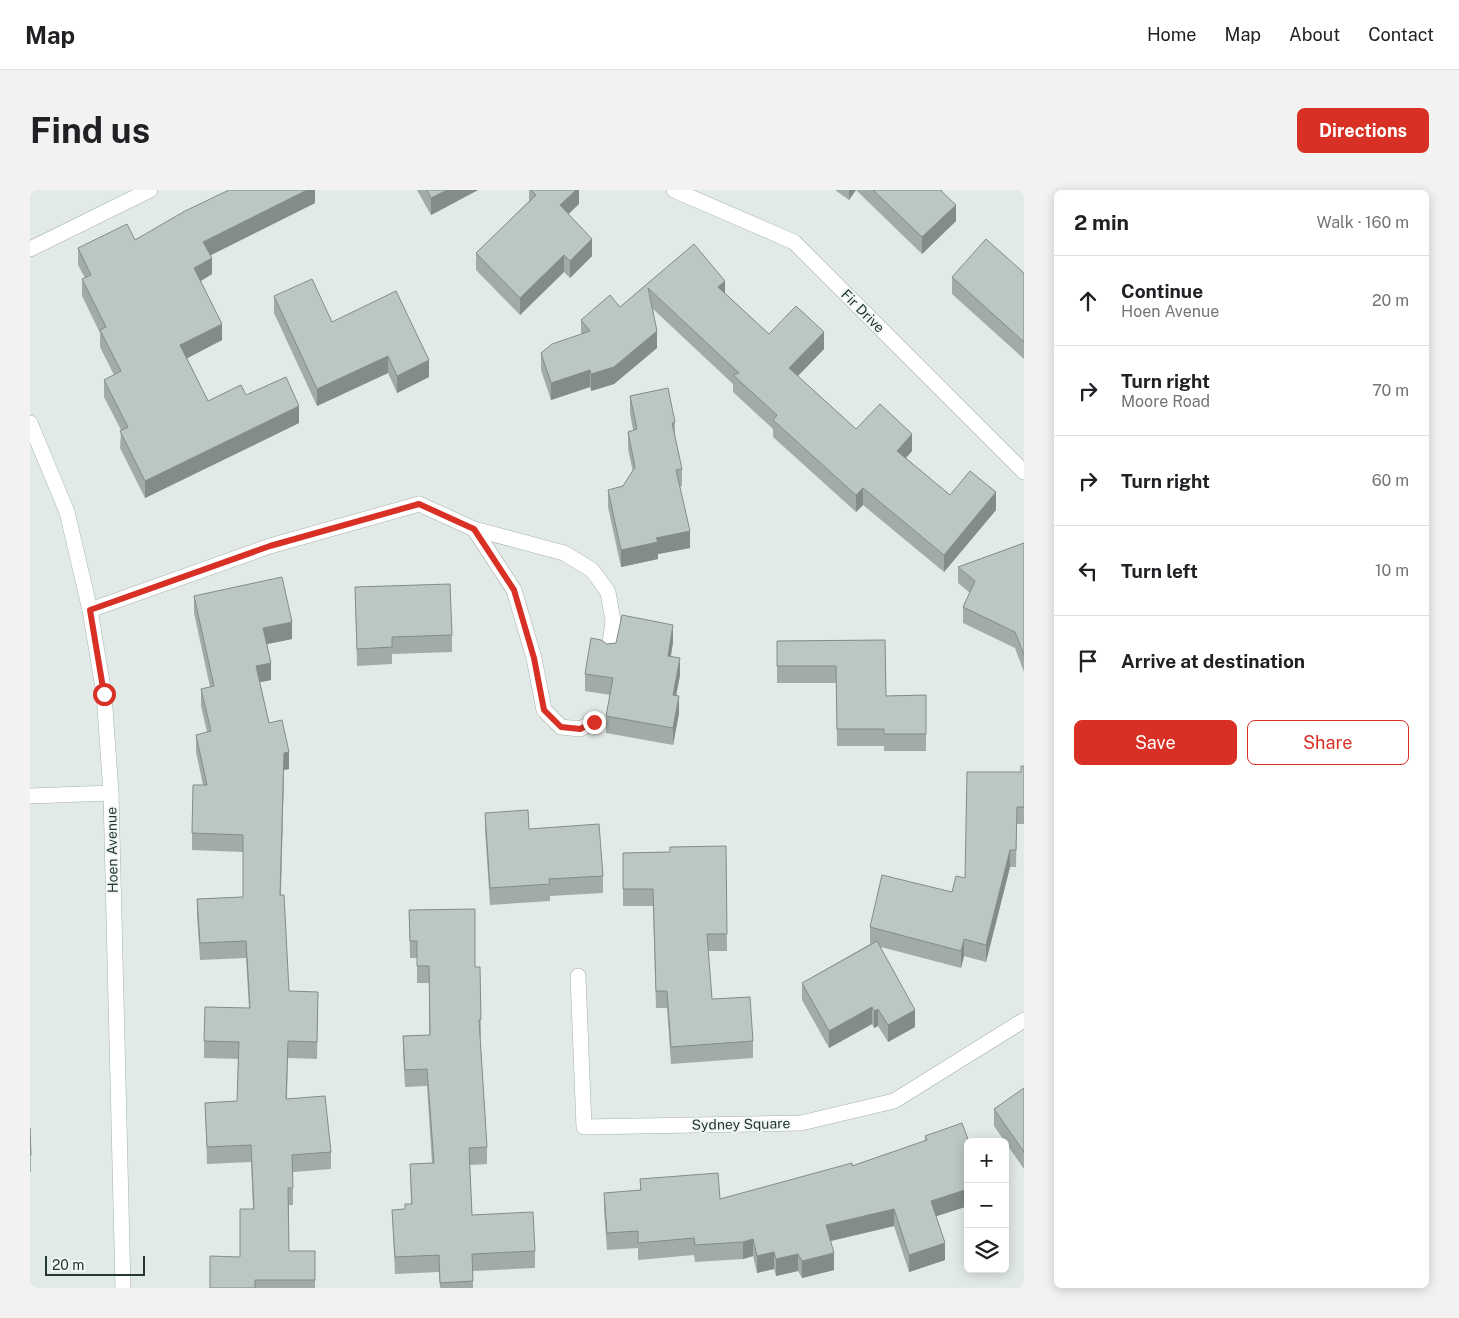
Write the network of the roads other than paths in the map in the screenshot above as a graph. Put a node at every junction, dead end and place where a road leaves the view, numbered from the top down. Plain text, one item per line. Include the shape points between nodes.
1 (150, 190) edge
2 (674, 190) edge
3 (30, 249) edge
4 (30, 423) edge
5 (1024, 472) edge
6 (474, 529) junction
7 (90, 610) junction
8 (609, 652) edge
9 (594, 722) dead end
10 (111, 793) junction
11 (30, 796) edge
12 (578, 976) dead end
13 (1024, 1020) edge
14 (123, 1288) edge

1 - 3 street
2 - 5 street, Fir Drive via 794,242
4 - 7 street, Hoen Avenue via 67,512
6 - 7 street via 419,504 270,546
6 - 8 street via 564,553 592,570 608,592 613,621
6 - 9 street via 514,590 534,658 544,710 561,727 580,729
7 - 10 street, Hoen Avenue via 104,694
10 - 11 street
10 - 14 street, Hoen Avenue
12 - 13 street, Sydney Square via 584,1127 801,1123 876,1106 894,1101

